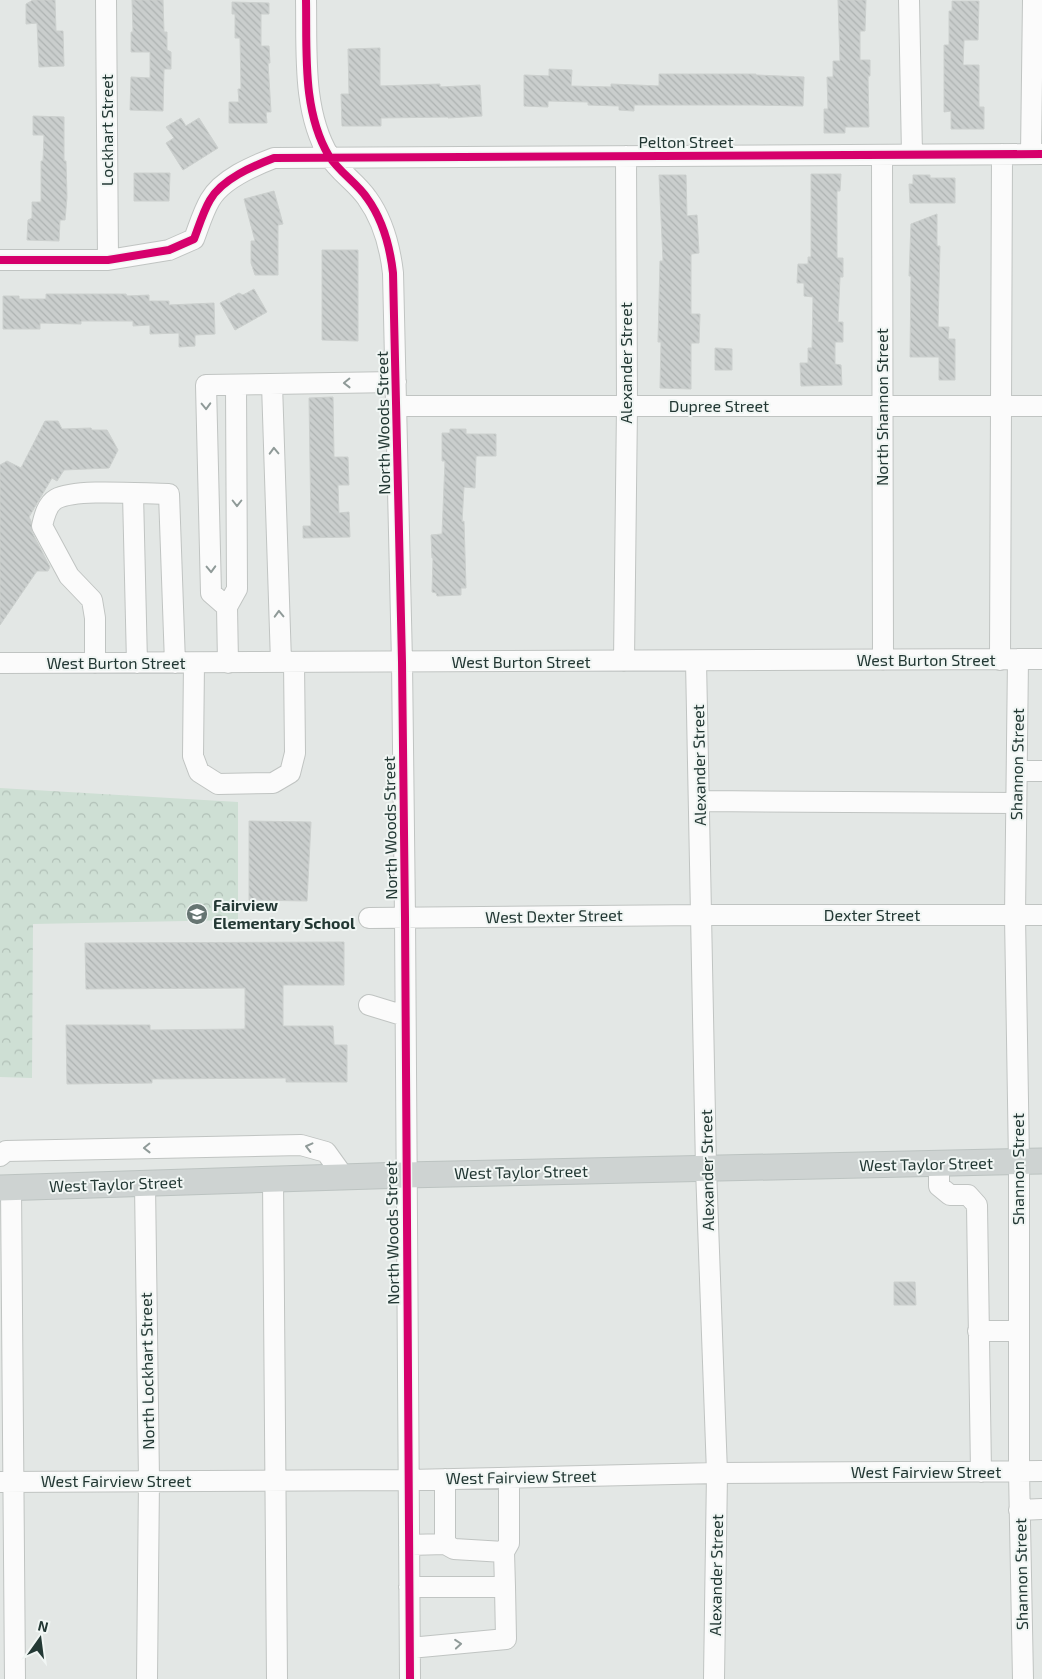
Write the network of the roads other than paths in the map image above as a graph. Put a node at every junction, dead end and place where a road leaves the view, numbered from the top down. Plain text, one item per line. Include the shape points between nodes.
1 (106, 0) edge
2 (306, 0) edge
3 (909, 0) edge
4 (1033, 0) edge
5 (912, 154) junction
6 (1002, 154) junction
7 (1037, 154) edge
8 (882, 155) junction
9 (626, 156) junction
10 (330, 157) junction
11 (0, 260) edge
12 (108, 260) junction
13 (396, 382) junction
14 (272, 384) junction
15 (236, 385) junction
16 (396, 406) junction
17 (627, 406) junction
18 (882, 406) junction
19 (1001, 406) junction
20 (1042, 406) edge
21 (133, 494) junction
22 (227, 607) junction
23 (1042, 659) edge
24 (883, 660) junction
25 (1009, 660) junction
26 (624, 661) junction
27 (696, 661) junction
28 (287, 662) junction
29 (402, 662) junction
30 (0, 663) edge
31 (95, 663) junction
32 (136, 663) junction
33 (185, 663) junction
34 (228, 663) junction
35 (1017, 771) junction
36 (1042, 771) edge
37 (700, 801) junction
38 (1016, 802) junction
39 (702, 915) junction
40 (1042, 915) edge
41 (1015, 916) junction
42 (369, 918) dead end
43 (405, 918) junction
44 (369, 1005) dead end
45 (405, 1016) junction
46 (0, 1156) edge
47 (1030, 1161) edge
48 (939, 1163) junction
49 (706, 1168) junction
50 (406, 1174) junction
51 (344, 1177) junction
52 (273, 1179) junction
53 (145, 1184) junction
54 (5, 1188) edge
55 (978, 1331) junction
56 (1019, 1331) junction
57 (1042, 1471) edge
58 (981, 1472) junction
59 (1019, 1472) junction
60 (717, 1473) junction
61 (508, 1478) junction
62 (445, 1479) junction
63 (149, 1480) junction
64 (275, 1480) junction
65 (409, 1480) junction
66 (7, 1482) edge
67 (1042, 1509) edge
68 (1020, 1510) junction
69 (445, 1544) junction
70 (409, 1545) junction
71 (504, 1552) junction
72 (409, 1587) junction
73 (505, 1587) junction
74 (410, 1648) junction
75 (15, 1679) edge
76 (148, 1679) edge
77 (276, 1679) edge
78 (410, 1679) edge
79 (714, 1679) edge
80 (1023, 1679) edge

1 - 12 street, Lockhart Street
2 - 10 street, North Woods Street via 308,79 314,123
3 - 5 street
4 - 7 street
5 - 6 street, Pelton Street
5 - 8 street, Pelton Street
6 - 7 street, Pelton Street
6 - 19 street, Shannon Street
8 - 9 street, Pelton Street
8 - 18 street, North Shannon Street
9 - 10 street, Pelton Street
9 - 17 street, Alexander Street
10 - 12 street, Pelton Street via 274,158 250,167 211,198 194,239 169,250
10 - 13 street, North Woods Street via 368,198 391,252
11 - 12 street, Pelton Street
13 -> 14 street
13 - 16 street, North Woods Street
14 - 15 street
28 -> 14 street
15 -> 22 street via 237,589
15 -> 22 street via 206,385 212,593
16 - 17 street, Dupree Street
16 - 29 street, North Woods Street
17 - 18 street, Dupree Street
17 - 26 street, Alexander Street
18 - 19 street, Dupree Street
18 - 24 street, North Shannon Street
19 - 20 street, Dupree Street
19 - 25 street, Shannon Street
21 - 31 street via 72,493 54,500 45,513 42,526 69,576 92,600
21 - 32 street
21 - 33 street via 168,494
22 - 34 street
23 - 25 street, West Burton Street
24 - 25 street, West Burton Street
24 - 27 street, West Burton Street
25 - 35 street, Shannon Street
26 - 27 street, West Burton Street
26 - 29 street, West Burton Street
27 - 37 street, Alexander Street
28 - 29 street, West Burton Street
28 - 33 street via 295,753 290,773 273,783 218,784 199,772 193,756
28 - 34 street, West Burton Street
29 - 43 street, North Woods Street
30 - 31 street, West Burton Street
31 - 32 street, West Burton Street
32 - 33 street, West Burton Street
33 - 34 street, West Burton Street
35 - 36 street
35 - 38 street, Shannon Street
37 - 38 street
37 - 39 street, Alexander Street
38 - 41 street, Shannon Street
39 - 41 street, Dexter Street
39 - 43 street, West Dexter Street
39 - 49 street, Alexander Street
40 - 41 street, Dexter Street
41 - 47 street, Shannon Street
42 - 43 street, West Dexter Street
43 - 45 street, North Woods Street
44 - 45 street
45 - 50 street, North Woods Street
51 -> 46 street via 326,1152 301,1145 6,1151
47 - 48 main road, West Taylor Street
47 - 56 street, Shannon Street
48 - 49 main road, West Taylor Street
48 - 55 street via 939,1186 950,1195 968,1195 977,1205
49 - 50 main road, West Taylor Street
49 - 60 street, Alexander Street
50 - 51 main road, West Taylor Street
50 - 65 street, North Woods Street
51 - 52 main road, West Taylor Street
52 - 53 main road, West Taylor Street
52 - 64 street
53 - 54 main road, West Taylor Street
53 - 63 street, North Lockhart Street
54 - 66 street
55 - 56 street
55 - 58 street
56 - 59 street, Shannon Street
57 - 59 street, West Fairview Street
58 - 59 street, West Fairview Street
58 - 60 street, West Fairview Street
59 - 68 street, Shannon Street
60 - 61 street, West Fairview Street
60 - 79 street, Alexander Street
61 - 62 street, West Fairview Street
61 - 71 street via 509,1543
62 - 65 street, West Fairview Street
62 - 69 street
63 - 64 street, West Fairview Street
63 - 66 street, West Fairview Street
63 - 76 street, North Lockhart Street
64 - 65 street, West Fairview Street
64 - 77 street
65 - 70 street, North Woods Street
66 - 75 street
67 - 68 street
68 - 80 street, Shannon Street
69 - 70 street
69 - 71 street via 454,1549
70 - 72 street, North Woods Street
71 - 73 street
72 - 73 street
72 - 74 street, North Woods Street
74 -> 73 street via 506,1639
74 - 78 street, North Woods Street

